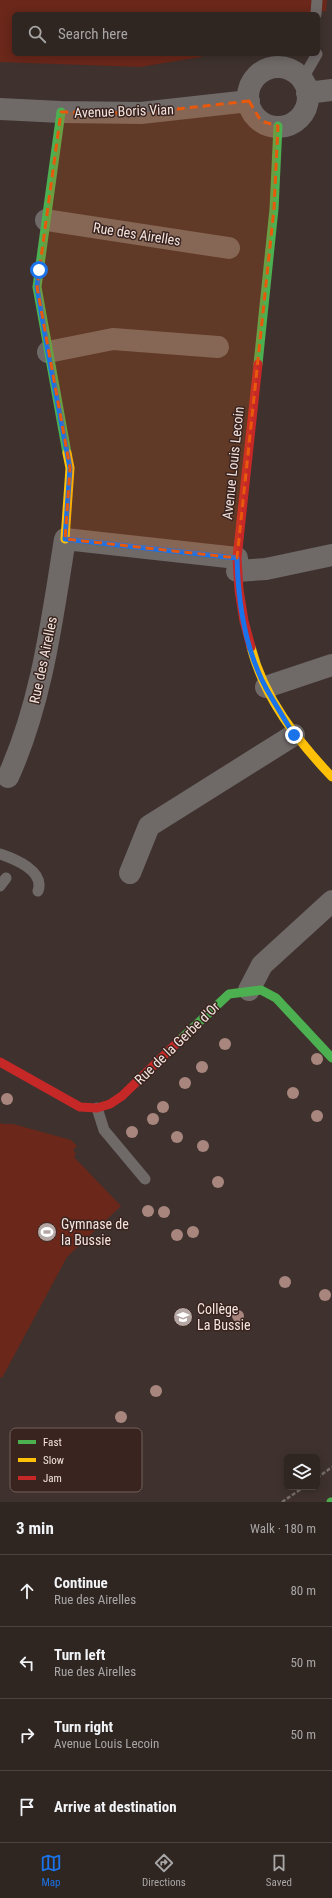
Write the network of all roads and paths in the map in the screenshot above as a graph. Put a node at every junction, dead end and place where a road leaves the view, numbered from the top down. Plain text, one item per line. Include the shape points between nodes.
1 (317, 0) edge
2 (316, 12) edge
3 (316, 56) edge
4 (305, 86) junction
5 (332, 90) edge
6 (249, 101) junction
7 (0, 109) edge
8 (62, 112) junction
9 (278, 126) junction
10 (46, 220) junction
11 (229, 248) dead end
12 (218, 347) dead end
13 (48, 352) junction
14 (65, 539) junction
15 (332, 555) edge
16 (237, 565) junction
17 (332, 665) edge
18 (266, 687) junction
19 (294, 735) junction
20 (8, 777) dead end
21 (332, 777) edge
22 (0, 854) edge
23 (130, 873) dead end
24 (38, 891) dead end
25 (332, 902) edge
26 (249, 990) junction
27 (332, 1058) edge
28 (0, 1062) edge
29 (97, 1108) junction
30 (145, 1179) dead end
31 (332, 1467) edge
32 (320, 1476) edge
33 (300, 1490) edge
34 (282, 1502) edge

1 - 2 lane
3 - 4 lane
4 - 5 street
4 - 6 street via 298,75 285,68 275,67 266,70 252,82
4 - 9 street via 306,104 302,114 293,122
6 - 8 street, Avenue Boris Vian via 141,113
6 - 9 street via 252,111 261,121
7 - 8 street, Avenue Boris Vian
8 - 10 street, Rue des Airelles
9 - 16 street, Avenue Louis Lecoin via 274,208
10 - 11 street, Rue des Airelles
10 - 13 street, Rue des Airelles via 37,287
12 - 13 street via 113,339
13 - 14 street, Rue des Airelles via 70,468
14 - 16 street
14 - 20 street, Rue des Airelles via 46,656 22,745
15 - 16 street via 266,569
16 - 18 street, Avenue Louis Lecoin via 243,620 253,659
17 - 18 street
18 - 19 street, Avenue Louis Lecoin
19 - 21 street, Avenue Louis Lecoin
19 - 23 street via 149,826
22 - 24 lane via 28,867 37,877 40,886
25 - 26 street via 262,966
26 - 27 street via 261,990 276,998
26 - 29 street, Rue de la Gerbe d'Or via 229,994 122,1096 110,1104
28 - 29 street, Rue de la Gerbe d'Or via 80,1107
29 - 30 lane via 104,1130
31 - 32 path
33 - 34 path

